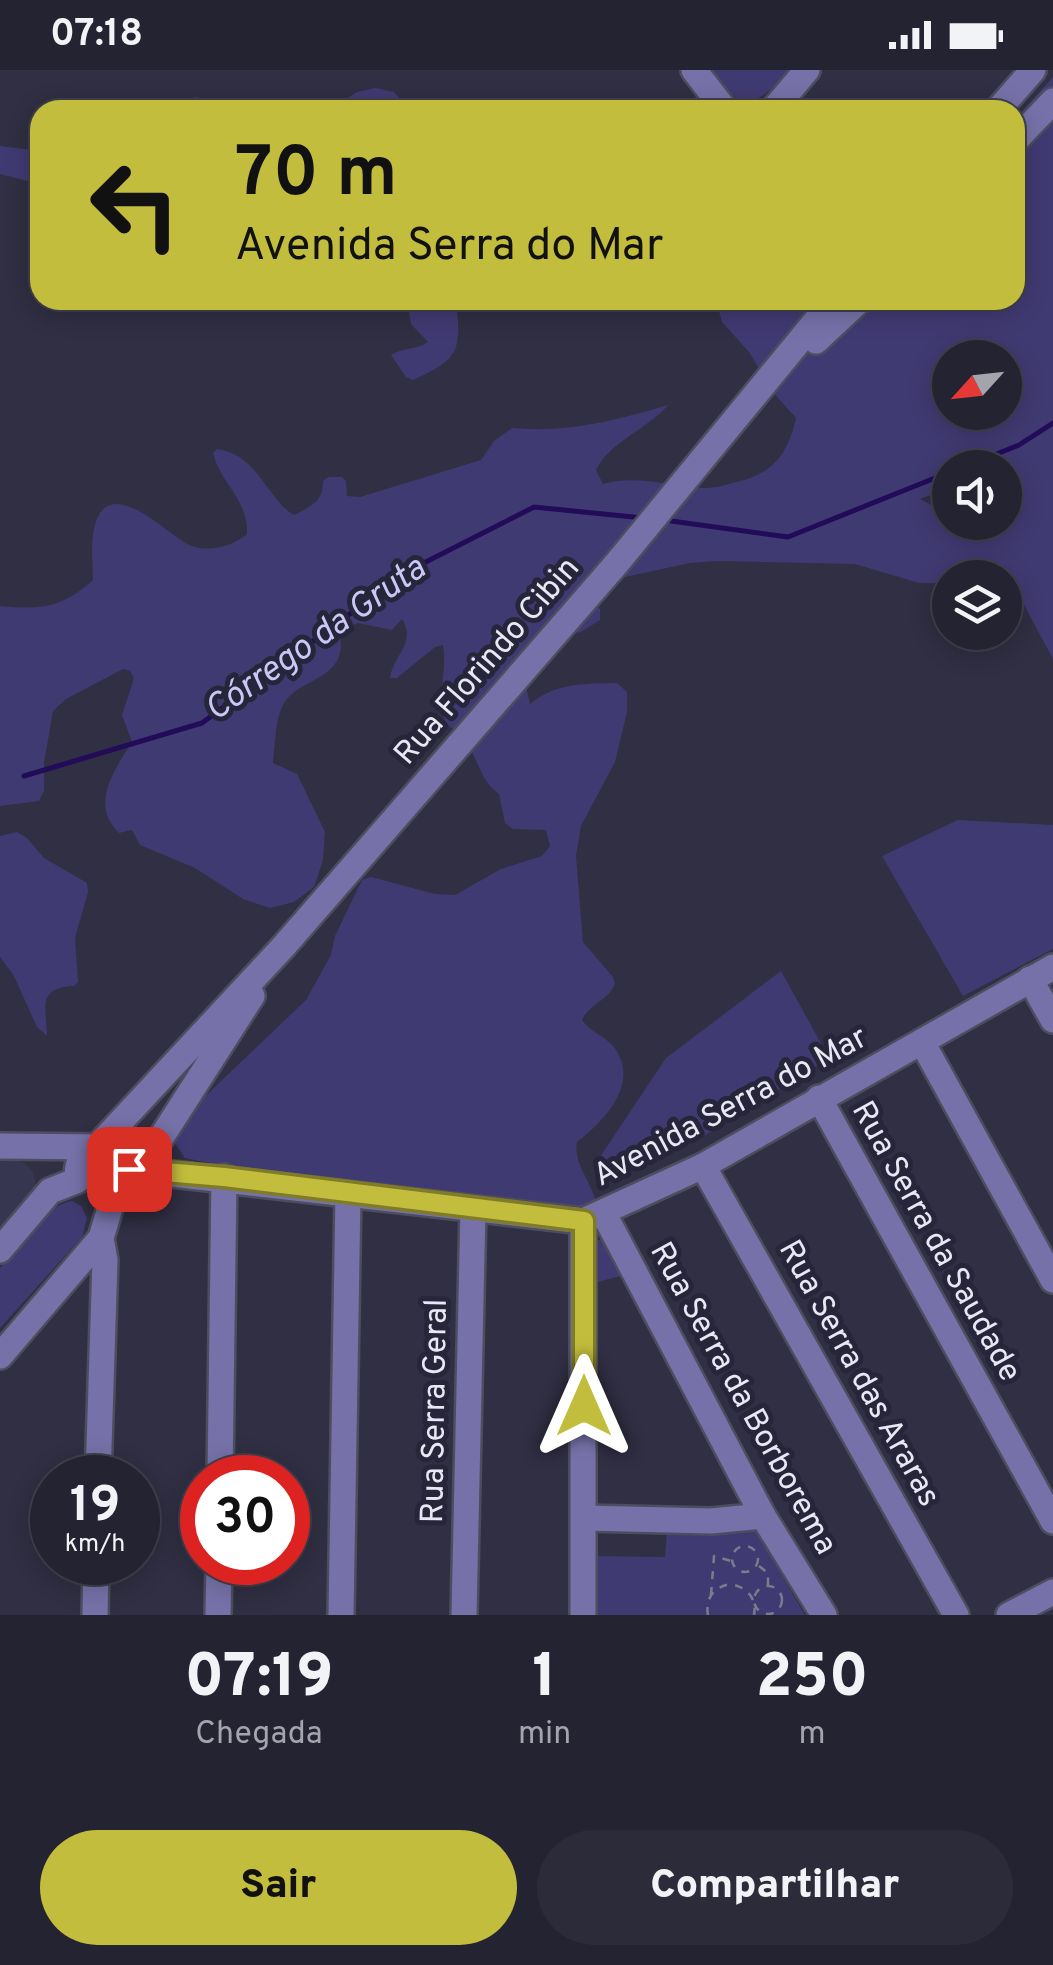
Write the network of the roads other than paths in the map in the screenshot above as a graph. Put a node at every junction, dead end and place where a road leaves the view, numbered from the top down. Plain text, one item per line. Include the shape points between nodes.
1 (694, 70) edge
2 (808, 70) edge
3 (1033, 70) edge
4 (717, 100) edge
5 (781, 100) edge
6 (1007, 100) edge
7 (1053, 101) edge
8 (1025, 131) edge
9 (825, 310) edge
10 (849, 310) edge
11 (736, 416) junction
12 (284, 946) junction
13 (1042, 973) edge
14 (1053, 1020) edge
15 (922, 1042) junction
16 (819, 1098) junction
17 (159, 1141) junction
18 (11, 1146) edge
19 (84, 1164) junction
20 (704, 1166) junction
21 (129, 1169) junction
22 (178, 1174) junction
23 (224, 1177) junction
24 (50, 1191) junction
25 (348, 1195) junction
26 (114, 1198) junction
27 (473, 1209) junction
28 (594, 1217) junction
29 (101, 1238) junction
30 (0, 1250) edge
31 (79, 1266) junction
32 (1053, 1280) edge
33 (102, 1288) junction
34 (0, 1356) edge
35 (98, 1455) edge
36 (220, 1455) edge
37 (763, 1516) junction
38 (585, 1518) junction
39 (1053, 1522) edge
40 (96, 1585) edge
41 (219, 1585) edge
42 (1053, 1592) edge
43 (95, 1615) edge
44 (218, 1615) edge
45 (341, 1615) edge
46 (464, 1615) edge
47 (583, 1615) edge
48 (824, 1615) edge
49 (956, 1615) edge
50 (1009, 1615) edge

1 - 4 street
2 - 5 street
3 - 6 street
7 - 8 street
9 - 11 street, Rua Florindo Cibin
10 - 11 street, Rua Florindo Cibin
11 - 12 street, Rua Florindo Cibin
12 - 17 street, Rua Florindo Cibin
12 - 19 street, Rua Florindo Cibin
13 - 14 street
13 - 15 street, Avenida Serra do Mar
15 - 16 street, Avenida Serra do Mar
15 - 32 street
16 - 20 street, Avenida Serra do Mar
16 - 39 street, Rua Serra da Saudade
17 - 21 street, Rua Florindo Cibin
17 - 22 street
18 - 19 street
18 - 24 street
19 - 21 street, Avenida Serra do Mar via 114,1149
19 - 24 street, Rua Florindo Cibin
19 - 26 street via 82,1188 96,1199
20 - 28 street, Avenida Serra do Mar
20 - 49 street, Rua Serra das Araras
21 - 22 street, Avenida Serra do Mar
21 - 26 street via 126,1186
22 - 23 street, Avenida Serra do Mar
23 - 25 street, Avenida Serra do Mar
23 - 36 street
24 - 30 street, Rua Florindo Cibin
25 - 27 street, Avenida Serra do Mar
25 - 45 street
26 - 29 street
27 - 28 street, Avenida Serra do Mar
27 - 46 street, Rua Serra Geral
28 - 37 street, Rua Serra da Borborema
28 - 38 street
29 - 31 street
29 - 33 street
31 - 33 street
31 - 34 street
33 - 35 street
37 - 38 street via 711,1522
37 - 48 street, Rua Serra da Borborema
38 - 47 street
40 - 43 street
41 - 44 street
42 - 50 street

